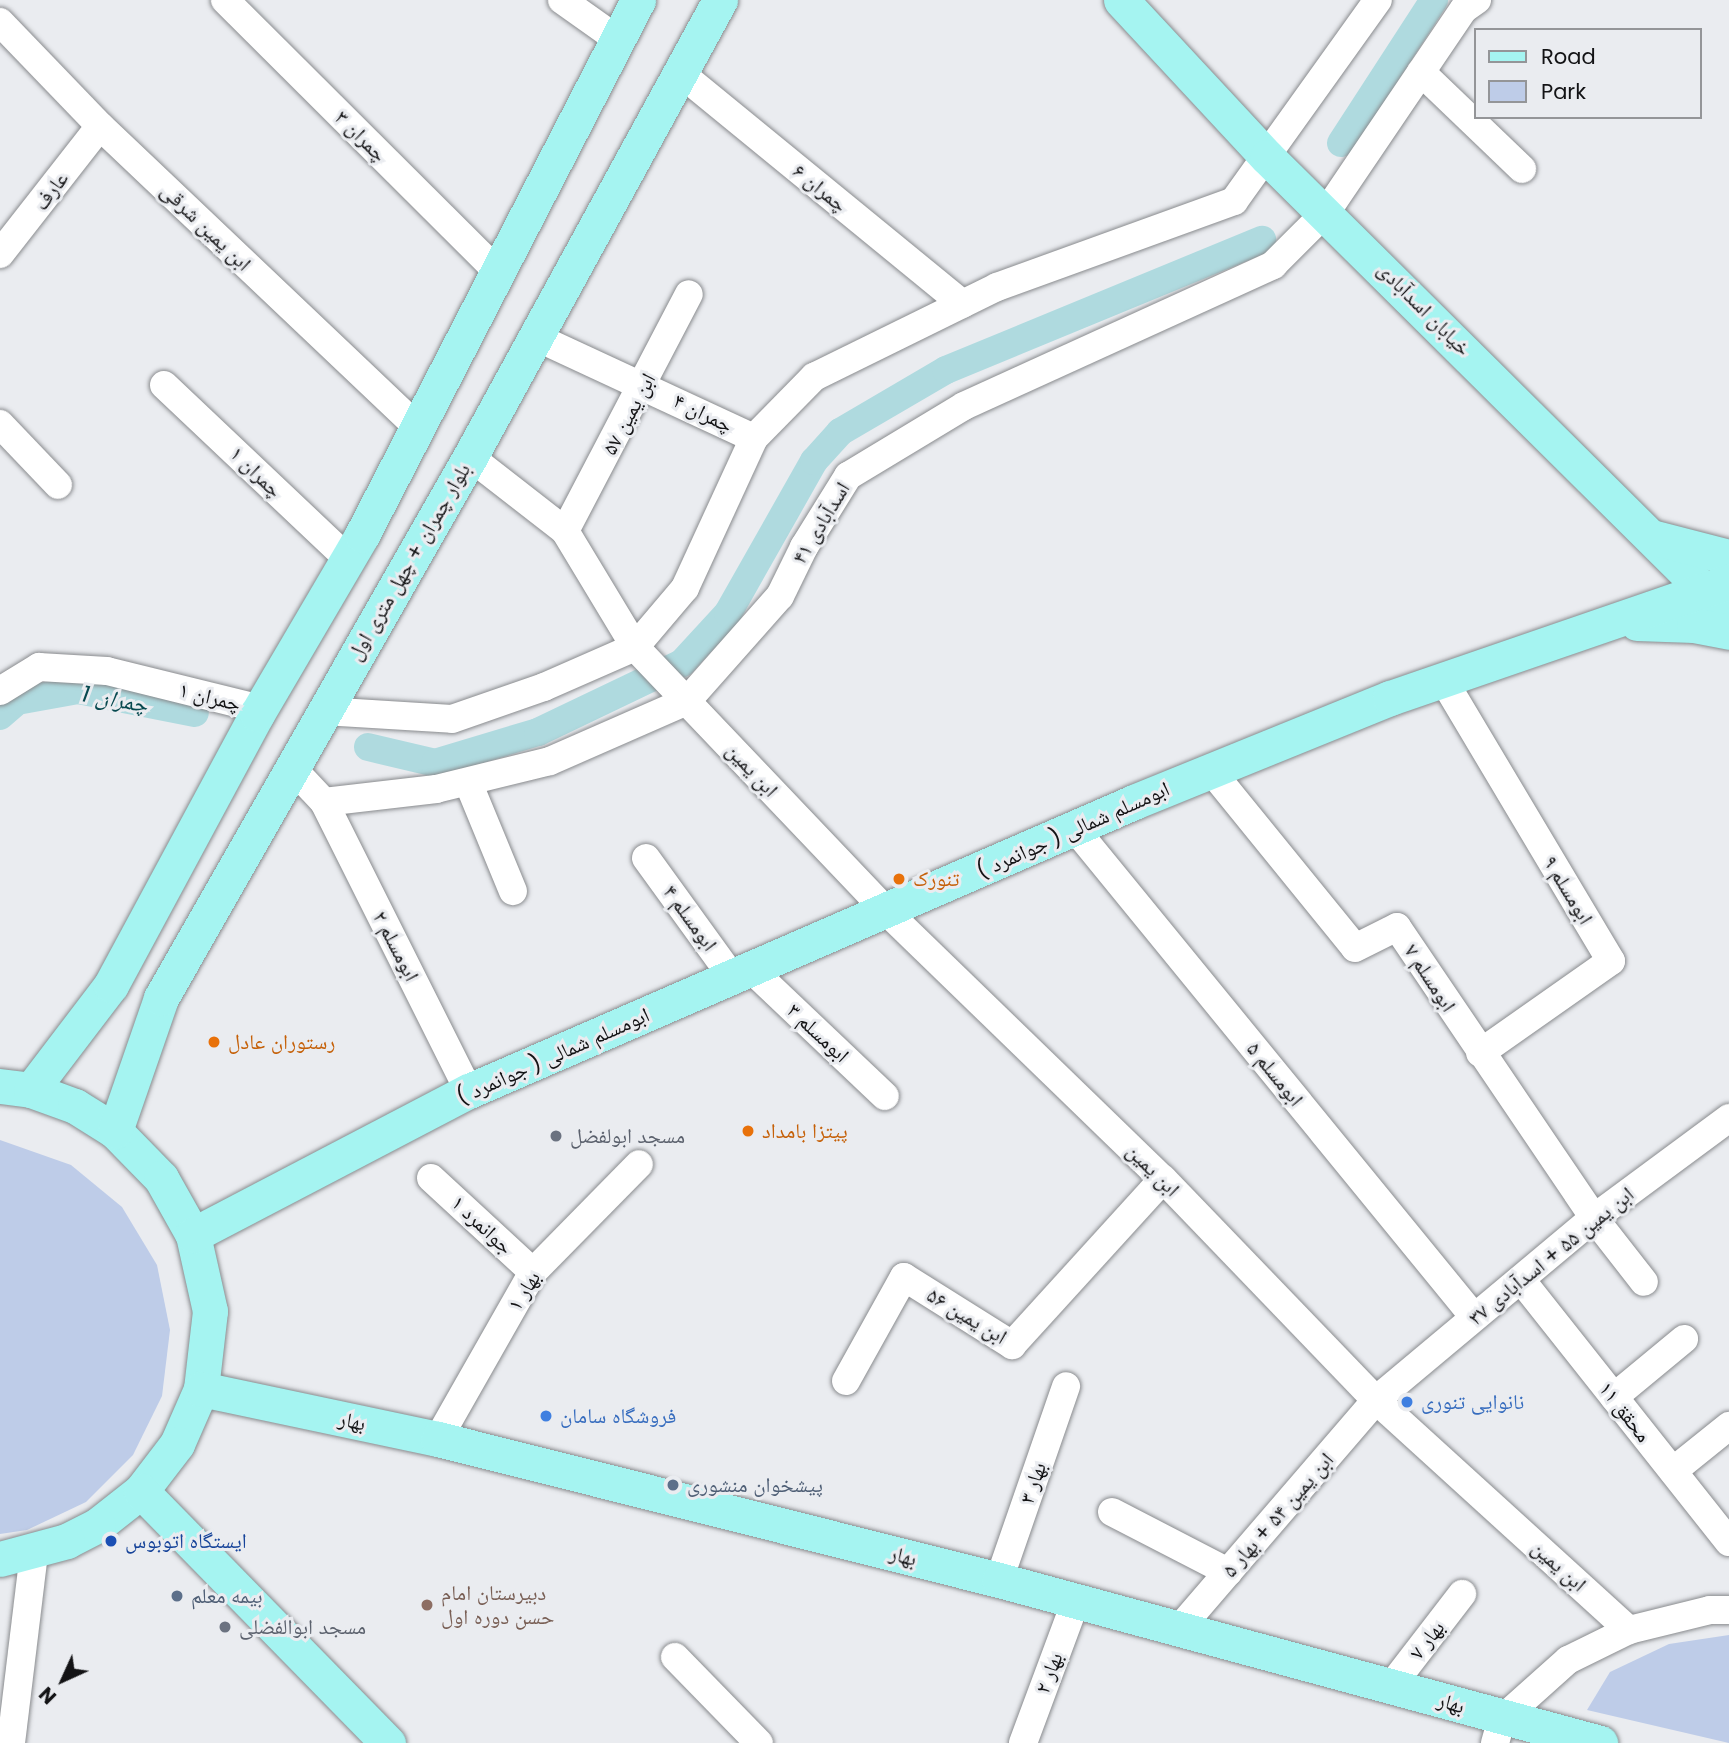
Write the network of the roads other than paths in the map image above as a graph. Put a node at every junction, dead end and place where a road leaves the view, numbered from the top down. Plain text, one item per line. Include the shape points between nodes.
1 (225, 0) edge
2 (562, 0) edge
3 (638, 0) edge
4 (720, 0) edge
5 (1121, 0) edge
6 (1378, 0) edge
7 (1476, 0) edge
8 (0, 22) edge
9 (617, 39) junction
10 (679, 72) junction
11 (1421, 72) junction
12 (100, 126) junction
13 (1267, 157) junction
14 (1522, 169) dead end
15 (1327, 211) junction
16 (0, 254) edge
17 (498, 272) junction
18 (689, 294) dead end
19 (962, 304) junction
20 (536, 337) junction
21 (645, 384) junction
22 (164, 385) dead end
23 (0, 425) edge
24 (418, 428) junction
25 (754, 438) junction
26 (470, 457) junction
27 (58, 485) dead end
28 (565, 531) junction
29 (1649, 536) junction
30 (1729, 557) edge
31 (348, 559) junction
32 (1717, 586) edge
33 (1729, 615) edge
34 (1613, 623) junction
35 (1729, 632) edge
36 (635, 648) junction
37 (1444, 681) junction
38 (0, 691) edge
39 (687, 701) junction
40 (260, 709) junction
41 (323, 711) junction
42 (293, 769) junction
43 (1213, 773) junction
44 (468, 782) junction
45 (324, 802) junction
46 (1076, 830) junction
47 (646, 858) dead end
48 (513, 891) dead end
49 (887, 912) junction
50 (743, 974) junction
51 (1480, 1053) junction
52 (16, 1088) edge
53 (469, 1091) junction
54 (885, 1096) dead end
55 (1729, 1118) edge
56 (116, 1131) junction
57 (639, 1164) dead end
58 (431, 1178) dead end
59 (1163, 1179) junction
60 (1594, 1218) junction
61 (193, 1235) junction
62 (533, 1272) junction
63 (1522, 1281) junction
64 (1644, 1282) dead end
65 (1474, 1317) junction
66 (1684, 1339) dead end
67 (846, 1381) dead end
68 (1066, 1386) dead end
69 (201, 1389) junction
70 (1614, 1397) junction
71 (1376, 1400) junction
72 (1729, 1426) edge
73 (439, 1439) junction
74 (1673, 1471) junction
75 (141, 1491) junction
76 (1112, 1512) dead end
77 (1729, 1542) edge
78 (34, 1553) junction
79 (0, 1559) edge
80 (1228, 1572) junction
81 (999, 1580) junction
82 (1462, 1594) dead end
83 (1076, 1603) junction
84 (1729, 1610) edge
85 (1179, 1629) junction
86 (1629, 1630) junction
87 (675, 1657) dead end
88 (1392, 1685) junction
89 (1499, 1731) edge
90 (11, 1743) edge
91 (388, 1743) edge
92 (759, 1743) edge
93 (1023, 1743) edge
94 (1600, 1743) edge

1 - 17 street, چمران ۳
2 - 9 street
3 - 9 main road
4 - 10 main road, بلوار چمران + چهل متری اول
5 - 13 main road, خیابان اسدآبادی
6 - 13 street
7 - 11 street, اسدآبادی ۴۱ via 1464,9
8 - 12 street, ابن یمین شرقی
9 - 17 main road
10 - 19 street, چمران ۶
10 - 20 main road, بلوار چمران + چهل متری اول
11 - 14 street
11 - 15 street, اسدآبادی ۴۱
12 - 16 street, عارف
12 - 24 street, ابن یمین شرقی
13 - 15 main road, خیابان اسدآبادی
13 - 19 street via 1234,201 997,287
15 - 29 main road, خیابان اسدآبادی
15 - 39 street, اسدآبادی ۴۱ via 1273,265 964,406 848,476 780,596
17 - 24 main road
18 - 21 street, ابن یمین ۵۷
19 - 25 street via 814,377
20 - 21 street, چمران ۴
20 - 26 main road, بلوار چمران + چهل متری اول
21 - 25 street, چمران ۴
21 - 28 street, ابن یمین ۵۷
22 - 31 street, چمران ۱
23 - 27 street
24 - 31 main road
25 - 36 street via 685,588
26 - 28 street
26 - 41 main road, بلوار چمران + چهل متری اول
28 - 36 street
29 - 30 main road
29 - 32 main road, خیابان اسدآبادی
31 - 40 main road
32 - 33 main road, خیابان اسدآبادی
32 - 34 main road, ابومسلم شمالی ( جوانمرد )
34 - 35 main road via 1694,625
34 - 37 main road, ابومسلم شمالی ( جوانمرد )
36 - 39 street, ابن یمین
36 - 41 street via 544,688 452,719
37 - 43 main road, ابومسلم شمالی ( جوانمرد ) via 1390,698
37 - 51 street, ابومسلم ۹ via 1611,961
38 - 40 street, ۱ چمران via 40,667 107,671
39 - 44 street, اسدآبادی ۴۱ via 550,761
39 - 49 street, ابن یمین
40 - 52 main road via 111,985
41 - 42 main road, بلوار چمران + چهل متری اول
42 - 45 street, ابومسلم ۲
42 - 56 main road, بلوار چمران + چهل متری اول via 161,998
43 - 46 main road, ابومسلم شمالی ( جوانمرد ) via 1186,780
43 - 51 street, ابومسلم ۷ via 1355,947 1397,927
44 - 45 street, اسدآبادی ۴۱
44 - 48 street
45 - 53 street, ابومسلم ۲
46 - 49 main road, ابومسلم شمالی ( جوانمرد )
46 - 65 street, ابومسلم ۵
47 - 50 street, ابومسلم ۴
49 - 50 main road, ابومسلم شمالی ( جوانمرد )
49 - 59 street, ابن یمین
50 - 53 main road, ابومسلم شمالی ( جوانمرد )
50 - 54 street, ابومسلم ۳
51 - 60 street, ابومسلم ۷
52 - 56 main road via 75,1106
53 - 61 main road, ابومسلم شمالی ( جوانمرد )
55 - 60 street, ابن یمین ۵۵ + اسدآبادی ۳۷
56 - 61 main road via 161,1178
57 - 62 street, بهار ۱
58 - 62 street, جوانمرد ۱
59 - 67 street, ابن یمین ۵۶ via 1012,1345 904,1277
59 - 71 street, ابن یمین
60 - 63 street, ابن یمین ۵۵ + اسدآبادی ۳۷
60 - 64 street, ابومسلم ۷
61 - 69 main road via 210,1311
62 - 73 street, بهار ۱
63 - 65 street, ابن یمین ۵۵ + اسدآبادی ۳۷
63 - 70 street, محقق ۱۱
65 - 71 street, ابن یمین ۵۵ + اسدآبادی ۳۷
66 - 70 street
68 - 81 street, بهار ۳
69 - 73 main road, بهار
69 - 75 main road via 177,1444
70 - 74 street, محقق ۱۱
71 - 80 street, ابن یمین ۵۴ + بهار ۵
71 - 86 street, ابن یمین
72 - 74 street
73 - 81 main road, بهار
74 - 77 street, محقق ۱۱
75 - 78 main road via 98,1525
75 - 91 main road
76 - 80 street
78 - 79 main road
78 - 90 street
80 - 85 street, ابن یمین ۵۴ + بهار ۵
81 - 83 main road, بهار
82 - 88 street, بهار ۷
83 - 85 main road, بهار
83 - 93 street, بهار ۲
84 - 86 street via 1710,1610
85 - 88 main road, بهار
86 - 89 street via 1568,1660
87 - 92 street
88 - 89 main road, بهار
89 - 94 main road, بهار

